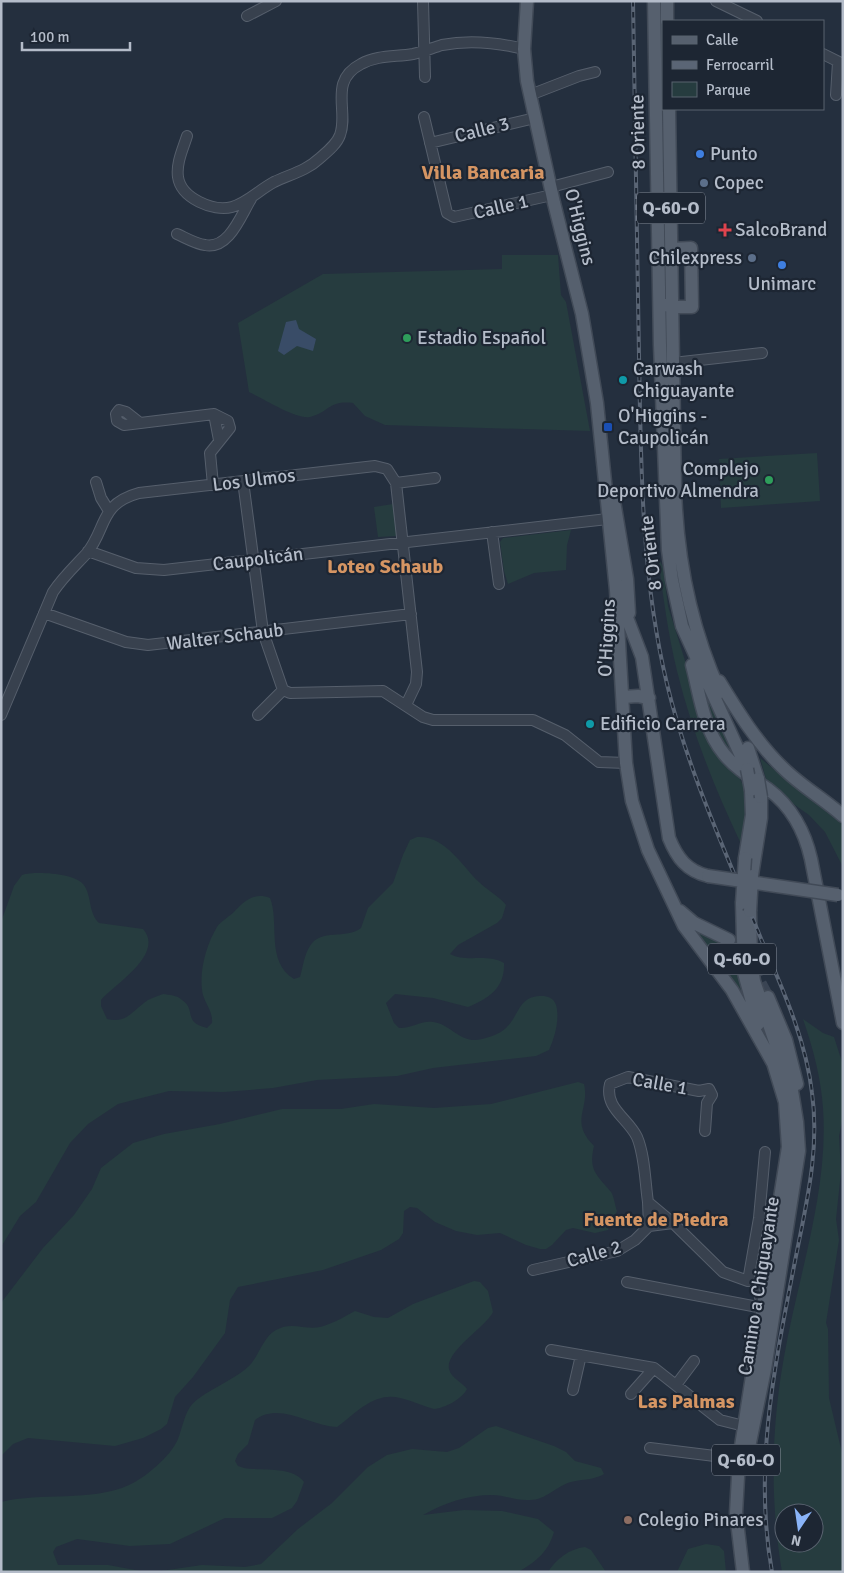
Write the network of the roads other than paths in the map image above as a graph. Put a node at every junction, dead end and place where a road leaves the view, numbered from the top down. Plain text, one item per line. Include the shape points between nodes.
1 (276, 1) edge
2 (423, 1) edge
3 (527, 1) edge
4 (654, 1) edge
5 (667, 1) edge
6 (716, 1) edge
7 (247, 16) dead end
8 (667, 20) edge
9 (755, 20) edge
10 (524, 49) junction
11 (424, 50) junction
12 (824, 55) edge
13 (840, 63) edge
14 (595, 72) dead end
15 (424, 77) dead end
16 (836, 94) dead end
17 (530, 95) junction
18 (669, 110) edge
19 (424, 117) dead end
20 (535, 118) junction
21 (187, 136) dead end
22 (430, 143) junction
23 (608, 172) dead end
24 (551, 191) junction
25 (253, 196) junction
26 (176, 234) dead end
27 (671, 249) junction
28 (660, 298) junction
29 (672, 307) junction
30 (762, 352) dead end
31 (673, 363) junction
32 (140, 423) dead end
33 (435, 478) dead end
34 (243, 481) junction
35 (96, 482) dead end
36 (396, 483) junction
37 (216, 484) junction
38 (109, 511) junction
39 (613, 519) junction
40 (492, 532) junction
41 (403, 542) junction
42 (88, 551) junction
43 (254, 560) junction
44 (499, 584) dead end
45 (616, 590) junction
46 (44, 613) junction
47 (411, 614) junction
48 (629, 621) junction
49 (682, 626) junction
50 (263, 632) junction
51 (709, 667) junction
52 (283, 690) junction
53 (623, 697) junction
54 (649, 698) junction
55 (406, 705) junction
56 (1, 715) edge
57 (258, 715) dead end
58 (626, 764) junction
59 (843, 816) edge
60 (840, 896) edge
61 (674, 903) junction
62 (746, 907) junction
63 (704, 927) junction
64 (692, 938) junction
65 (729, 940) tunnel mouth
66 (768, 997) tunnel mouth
67 (758, 1011) junction
68 (843, 1023) edge
69 (773, 1063) junction
70 (704, 1131) dead end
71 (798, 1151) junction
72 (765, 1152) dead end
73 (648, 1202) junction
74 (673, 1223) junction
75 (649, 1226) junction
76 (533, 1270) dead end
77 (748, 1281) junction
78 (628, 1282) dead end
79 (763, 1284) junction
80 (776, 1298) junction
81 (763, 1308) junction
82 (551, 1350) dead end
83 (581, 1355) junction
84 (694, 1361) dead end
85 (654, 1368) junction
86 (676, 1385) junction
87 (572, 1390) dead end
88 (631, 1394) dead end
89 (744, 1426) junction
90 (650, 1448) dead end
91 (739, 1459) junction
92 (743, 1572) edge
93 (751, 1572) edge

1 - 7 street
2 - 11 street
3 - 10 main road, O'Higgins
4 - 28 main road, 8 Oriente / Q-60-O
5 - 8 main road
6 - 9 street
10 - 11 street via 472,42
10 - 17 main road, O'Higgins
11 - 15 street
11 - 25 street via 360,64 341,90 342,127 336,142 304,171 276,181
12 - 13 street
13 - 16 street
14 - 17 street
17 - 20 main road, O'Higgins
18 - 27 main road, 8 Oriente / Q-60-O
19 - 22 street
20 - 22 street, Calle 3
20 - 24 main road, O'Higgins
21 - 25 street via 178,164 178,178 195,199 204,205 222,209
22 - 24 street, Calle 1 via 449,216
23 - 24 street, Calle 1
24 - 39 main road, O'Higgins via 586,336
25 - 26 street via 232,232 219,244 207,246
27 - 29 main road, 8 Oriente / Q-60-O
27 - 29 main road via 691,248 692,307
28 - 29 main road
28 - 49 main road, 8 Oriente / Q-60-O via 666,534
29 - 31 main road, 8 Oriente / Q-60-O
30 - 31 street
31 - 51 main road, 8 Oriente / Q-60-O via 680,560 691,616
32 - 37 street via 214,414 221,416 230,424 211,450 217,470
33 - 36 street
34 - 36 street, Los Ulmos via 375,466 387,469
34 - 37 street, Los Ulmos
34 - 43 street
35 - 38 street
36 - 41 street
37 - 38 street, Los Ulmos via 139,493
38 - 42 street
39 - 40 street, Caupolicán
39 - 45 main road, O'Higgins
39 - 48 main road, O'Higgins via 628,589
40 - 41 street, Caupolicán
40 - 44 street
41 - 43 street, Caupolicán
41 - 47 street
42 - 43 street, Caupolicán via 127,565 155,570
42 - 46 street via 62,579
43 - 50 street
45 - 48 main road
45 - 53 main road, O'Higgins
46 - 50 street, Walter Schaub via 140,645
46 - 56 street
47 - 50 street, Walter Schaub
47 - 55 street via 417,676
48 - 53 main road, O'Higgins
48 - 54 main road via 640,650
49 - 62 main road, 8 Oriente / Q-60-O, bridge via 746,769 752,815 746,852
49 - 68 main road via 704,715 715,742 739,770 782,802 803,833
50 - 52 street
51 - 59 main road via 770,755
51 - 62 main road, 8 Oriente / Q-60-O, bridge via 751,755 761,798 761,818
52 - 55 street via 290,693 378,690
52 - 57 street
53 - 54 main road
53 - 58 main road, O'Higgins
54 - 60 main road, bridge via 669,838 686,866 708,876
55 - 58 street via 433,720 533,720 565,735 599,762
58 - 61 main road, O'Higgins via 638,825
61 - 63 main road via 690,920
61 - 64 main road, O'Higgins
62 - 67 main road, Q-60-O
63 - 64 main road
63 - 65 main road
64 - 69 main road, O'Higgins via 732,990
66 - 71 main road via 795,1070 801,1117
67 - 69 main road, Camino a Chiguayante / Q-60-O
67 - 71 main road, Camino a Chiguayante / Q-60-O via 792,1091
69 - 79 main road, Camino a Chiguayante / Q-60-O via 785,1102 788,1147
70 - 73 street, Calle 1 via 706,1103 699,1100 699,1091 628,1077 610,1084 611,1102 632,1129 640,1146
71 - 80 main road, Camino a Chiguayante / Q-60-O
72 - 77 street via 760,1210
73 - 74 street
73 - 75 street
74 - 75 street
74 - 77 street via 723,1272
75 - 76 street, Calle 2 via 617,1251
77 - 79 street
78 - 81 street
79 - 80 main road
79 - 81 main road, Camino a Chiguayante / Q-60-O
80 - 93 main road, Camino a Chiguayante / Q-60-O via 744,1477 744,1512
81 - 89 main road, Camino a Chiguayante / Q-60-O
82 - 83 street
83 - 85 street
83 - 87 street
84 - 86 street
85 - 86 street
85 - 88 street
86 - 89 street via 720,1420
89 - 91 main road, Camino a Chiguayante / Q-60-O
90 - 91 street
91 - 92 main road, Camino a Chiguayante / Q-60-O via 736,1513

